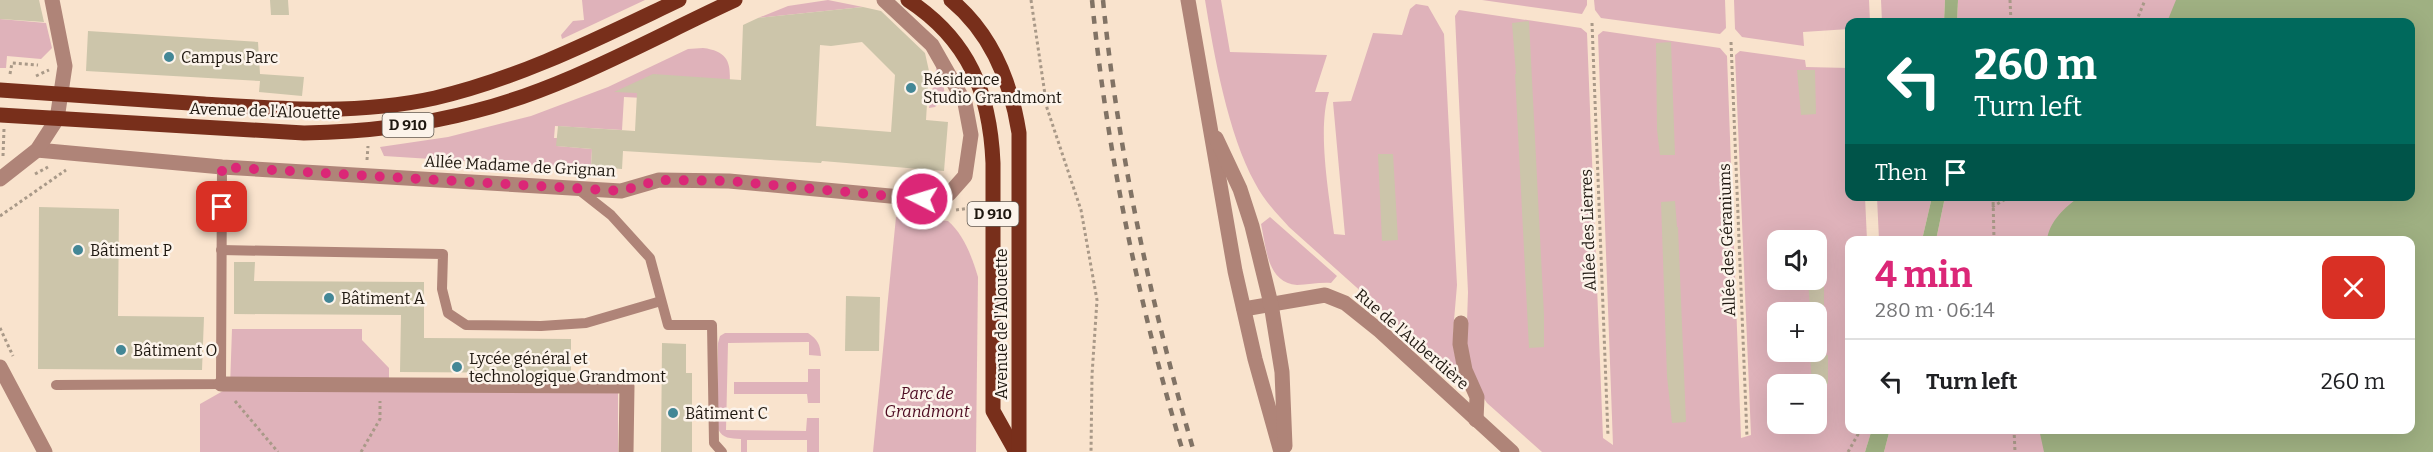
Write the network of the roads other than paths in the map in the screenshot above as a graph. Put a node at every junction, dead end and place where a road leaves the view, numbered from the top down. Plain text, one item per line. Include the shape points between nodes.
1 (52, 0) edge
2 (679, 0) edge
3 (735, 0) edge
4 (884, 0) edge
5 (908, 0) edge
6 (951, 0) edge
7 (1188, 0) edge
8 (0, 90) edge
9 (62, 94) junction
10 (0, 115) edge
11 (57, 119) junction
12 (1210, 126) junction
13 (38, 150) junction
14 (222, 167) junction
15 (0, 179) edge
16 (575, 187) junction
17 (221, 250) junction
18 (661, 301) junction
19 (1271, 304) junction
20 (1245, 309) junction
21 (1461, 323) dead end
22 (0, 367) edge
23 (221, 384) junction
24 (56, 385) dead end
25 (1476, 420) junction
26 (45, 452) edge
27 (626, 452) edge
28 (722, 452) edge
29 (1018, 452) edge
30 (1283, 452) edge
31 (1512, 452) edge

1 - 9 street via 65,66
2 - 9 main road, Avenue de l'Alouette / D 910 via 519,73 400,104 314,110
3 - 11 main road, Avenue de l'Alouette / D 910 via 542,89 477,111 425,122 350,132 304,133
4 - 16 street, Allée Madame de Grignan via 932,45 965,104 971,135 965,176 949,194 922,199 659,180 621,191
5 - 29 main road, Avenue de l'Alouette / D 910 via 937,21 957,45 982,89 988,111 993,163 993,411
6 - 29 main road, Avenue de l'Alouette / D 910 via 989,43 1011,94 1019,133
7 - 12 street
8 - 9 main road, D 910
9 - 11 street
10 - 11 main road, D 910
11 - 13 street
12 - 19 street via 1240,189
12 - 20 street
13 - 14 street, Allée Madame de Grignan
13 - 15 street
14 - 16 street, Allée Madame de Grignan
14 - 17 lane
16 - 18 lane via 611,214 650,258
17 - 18 lane via 443,254 442,289 448,313 466,325 586,323
17 - 23 lane
18 - 28 lane via 668,325 712,326 714,443
19 - 20 street, Rue de l'Auberdière
19 - 25 street, Rue de l'Auberdière via 1325,295 1336,298 1380,331
19 - 30 street via 1282,372
20 - 30 street via 1255,359
21 - 25 street via 1464,370 1477,397
22 - 26 street
23 - 24 lane
23 - 27 street via 627,386
25 - 31 street, Rue de l'Auberdière

